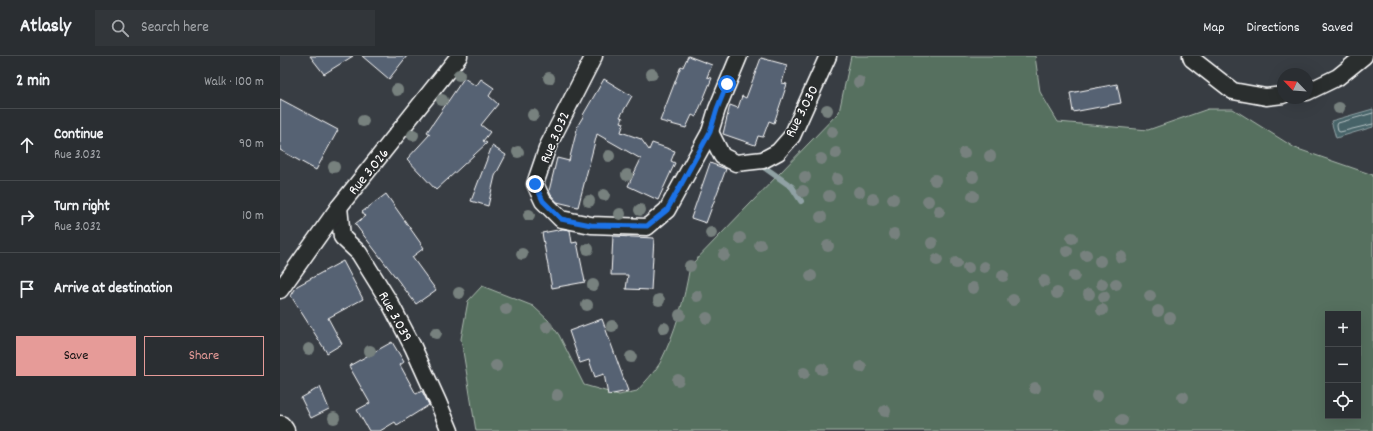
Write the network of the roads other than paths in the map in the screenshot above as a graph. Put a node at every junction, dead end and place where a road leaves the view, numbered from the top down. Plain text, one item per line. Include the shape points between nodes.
1 (459, 56) edge
2 (594, 56) edge
3 (739, 56) edge
4 (828, 56) edge
5 (1191, 56) edge
6 (1364, 56) edge
7 (1313, 89) edge
8 (1277, 96) edge
9 (710, 132) junction
10 (339, 207) junction
11 (280, 290) edge
12 (280, 427) edge
13 (283, 431) edge
14 (450, 431) edge

1 - 10 street, Rue 3.026
2 - 9 street, Rue 3.032 via 548,146 535,184 543,201 561,219 591,225 647,226 667,210
3 - 9 street, Rue 3.032
4 - 9 street, Rue 3.030 via 792,136 778,152 763,160 736,163 722,156
5 - 8 street via 1233,91 1266,97
6 - 7 street via 1338,77
10 - 11 street, Rue 3.026
10 - 14 street, Rue 3.039 via 342,237 359,254 390,303
12 - 13 street

